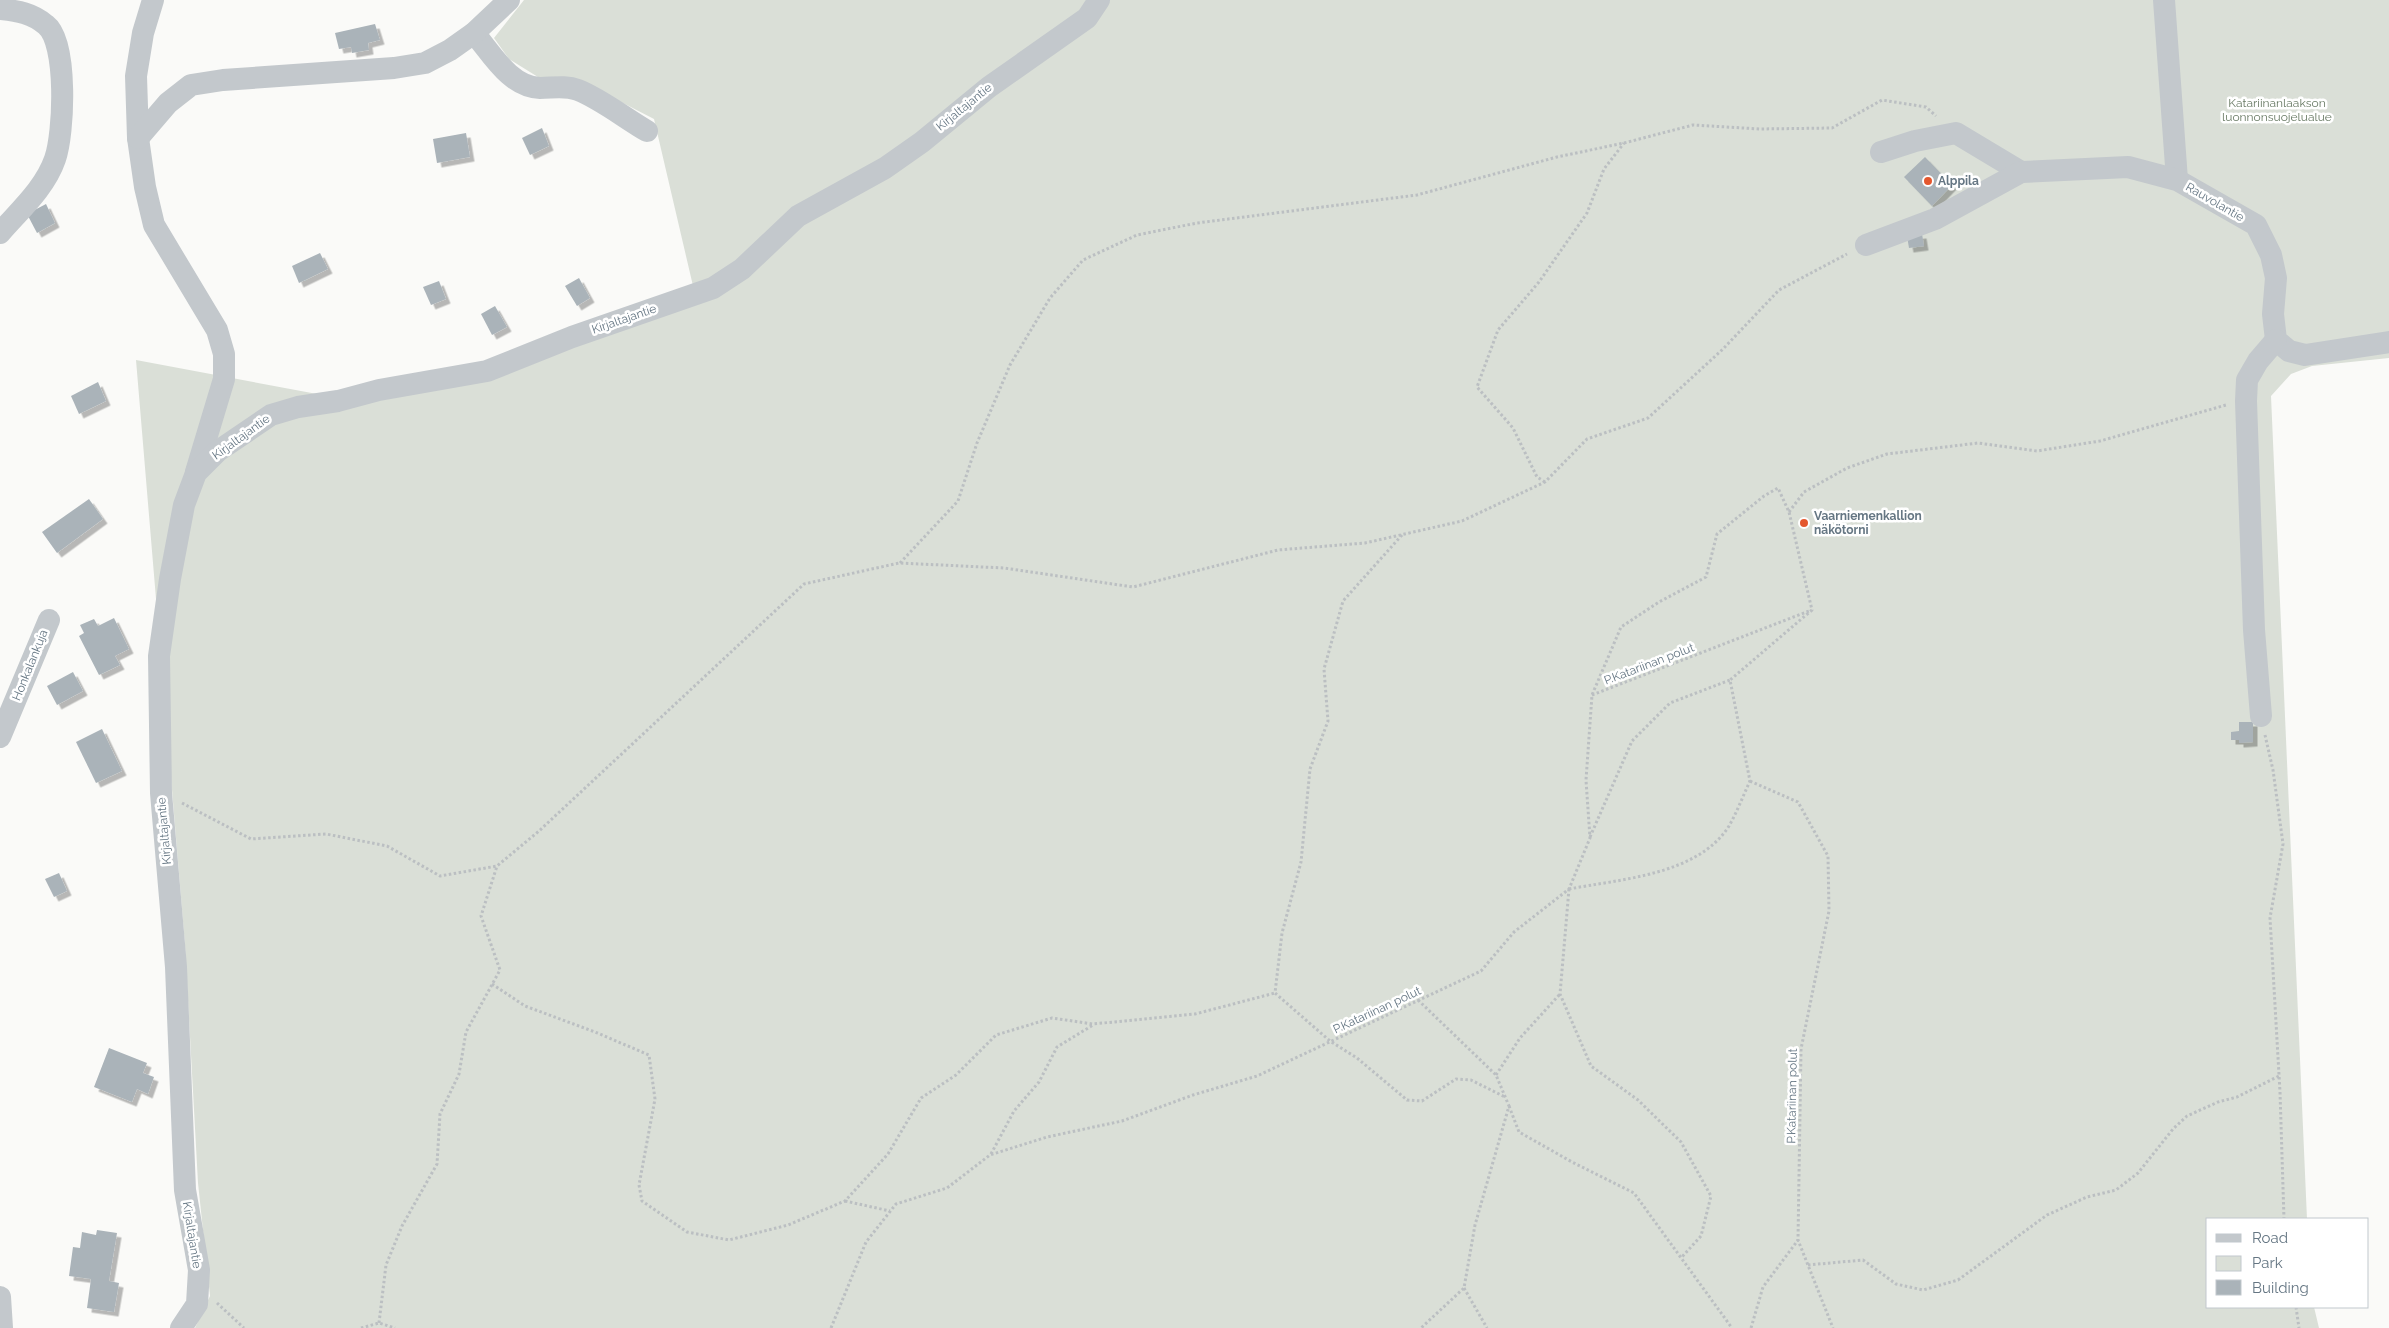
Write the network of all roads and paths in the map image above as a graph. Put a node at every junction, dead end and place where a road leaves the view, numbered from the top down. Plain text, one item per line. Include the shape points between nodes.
1 (153, 0) edge
2 (509, 0) edge
3 (1099, 0) edge
4 (2164, 0) edge
5 (0, 9) edge
6 (474, 34) junction
7 (647, 132) dead end
8 (1956, 133) junction
9 (138, 138) junction
10 (1624, 143) junction
11 (1881, 152) dead end
12 (2021, 172) junction
13 (2177, 180) junction
14 (0, 233) edge
15 (1866, 245) joint
16 (2276, 340) junction
17 (2389, 342) edge
18 (2214, 407) dead end
19 (196, 473) junction
20 (1545, 482) junction
21 (1789, 512) junction
22 (1402, 534) junction
23 (899, 563) junction
24 (1812, 610) junction
25 (49, 620) dead end
26 (1730, 680) junction
27 (1592, 695) junction
28 (2261, 716) joint
29 (0, 737) edge
30 (1750, 781) junction
31 (161, 793) junction
32 (1590, 838) junction
33 (497, 866) junction
34 (1569, 889) junction
35 (492, 984) junction
36 (1275, 993) junction
37 (1560, 994) junction
38 (1418, 1000) junction
39 (1093, 1024) junction
40 (1330, 1041) junction
41 (1496, 1075) junction
42 (2279, 1076) junction
43 (1505, 1096) junction
44 (1509, 1106) junction
45 (990, 1155) junction
46 (845, 1201) junction
47 (890, 1211) junction
48 (2284, 1218) edge
49 (1798, 1240) junction
50 (1681, 1258) junction
51 (1808, 1265) junction
52 (198, 1284) junction
53 (1464, 1288) junction
54 (0, 1297) edge
55 (2296, 1308) edge
56 (379, 1323) junction
57 (2, 1328) edge
58 (181, 1328) edge
59 (244, 1328) edge
60 (361, 1328) edge
61 (395, 1328) edge
62 (831, 1328) edge
63 (1422, 1328) edge
64 (1487, 1328) edge
65 (1732, 1328) edge
66 (1751, 1328) edge
67 (1833, 1328) edge
68 (2299, 1328) edge

1 - 9 street via 143,33 136,76
2 - 6 street
3 - 19 street, Kirjaltajantie via 1087,18 989,87 922,142 885,168 798,216 742,269 713,288 572,337 487,371 380,390 270,415 218,451
4 - 13 street
5 - 14 street via 25,12 48,26 59,51 63,87 61,128 55,159 41,186
6 - 7 street via 508,74 520,83 538,88 578,90
6 - 9 street via 425,62 394,68 192,85 168,103
8 - 10 path via 1926,107 1882,100 1832,128 1760,129 1693,125
8 - 11 street
8 - 12 street
9 - 19 street via 154,225 216,330 224,354 224,378
10 - 20 path via 1604,169 1587,214 1539,282 1498,330 1477,387 1514,428 1536,477
10 - 23 path via 1558,156 1416,195 1197,223 1137,235 1083,260 1050,298 1010,364 977,443 958,501
12 - 13 street, Rauvolantie via 2128,167
12 - 15 street via 1935,219
13 - 16 street, Rauvolantie via 2256,225 2271,255 2276,278 2273,314
15 - 20 path via 1779,290 1723,349 1648,418 1587,439
16 - 17 street via 2289,351 2305,355
16 - 28 street via 2247,380 2246,401 2254,630
18 - 21 path via 2100,441 2037,451 1978,443 1887,454 1846,468 1804,492
19 - 31 street, Kirjaltajantie via 184,505 159,656
20 - 22 path via 1462,521
21 - 24 path
21 - 27 path via 1778,488 1717,534 1706,577 1621,627
22 - 23 path via 1365,543 1278,550 1132,587 1004,568
22 - 36 path via 1343,601 1324,669 1328,721 1310,769 1301,862 1282,933
23 - 33 path via 804,584 539,831
24 - 26 path
24 - 27 path, P.Katariinan polut
25 - 29 street, Honkalankuja
26 - 30 path
26 - 32 path via 1670,703 1632,741
27 - 32 path, P.Katariinan polut via 1586,780
28 - 42 path via 2273,770 2283,844 2270,918
30 - 34 path via 1728,827 1703,854 1661,872
30 - 49 path, P.Katariinan polut via 1798,802 1828,856 1829,911 1801,1049
31 - 33 path via 251,839 326,834 387,846 440,876
31 - 52 street, Kirjaltajantie via 176,967 185,1190
32 - 34 path, P.Katariinan polut
33 - 35 path via 481,916 500,970
34 - 37 path
34 - 38 path, P.Katariinan polut via 1514,932 1481,971
35 - 46 path via 525,1006 649,1055 655,1098 639,1185 642,1201 687,1232 729,1240 788,1224
35 - 56 path via 466,1032 459,1074 440,1114 437,1164 402,1226 386,1265
36 - 39 path via 1195,1014
36 - 40 path
37 - 41 path via 1520,1038
37 - 50 path via 1591,1066 1638,1100 1681,1142 1711,1196 1701,1236
38 - 40 path, P.Katariinan polut
38 - 41 path
39 - 45 path via 1057,1047 1039,1082 1014,1111
39 - 46 path via 1052,1018 996,1035 956,1075 921,1098 888,1154
40 - 43 path via 1357,1058 1407,1100 1422,1101 1456,1079 1471,1080
40 - 45 path, P.Katariinan polut via 1257,1076 1122,1121 1047,1137
41 - 43 path
42 - 48 path
42 - 51 path via 2237,1097 2187,1116 2138,1173 2116,1190 2087,1197 2046,1215 1958,1280 1923,1290 1896,1284 1863,1260
43 - 44 path
44 - 50 path via 1519,1132 1634,1193
44 - 53 path via 1475,1225
45 - 47 path, P.Katariinan polut via 947,1188 896,1204
46 - 47 path
47 - 62 path, P.Katariinan polut via 866,1242
49 - 51 path, P.Katariinan polut
49 - 66 path via 1763,1287
50 - 65 path
51 - 67 path, P.Katariinan polut
52 - 58 street, Kirjaltajantie via 197,1304
52 - 59 path
53 - 63 path
53 - 64 path
54 - 57 street
55 - 68 path
56 - 60 path
56 - 61 path

